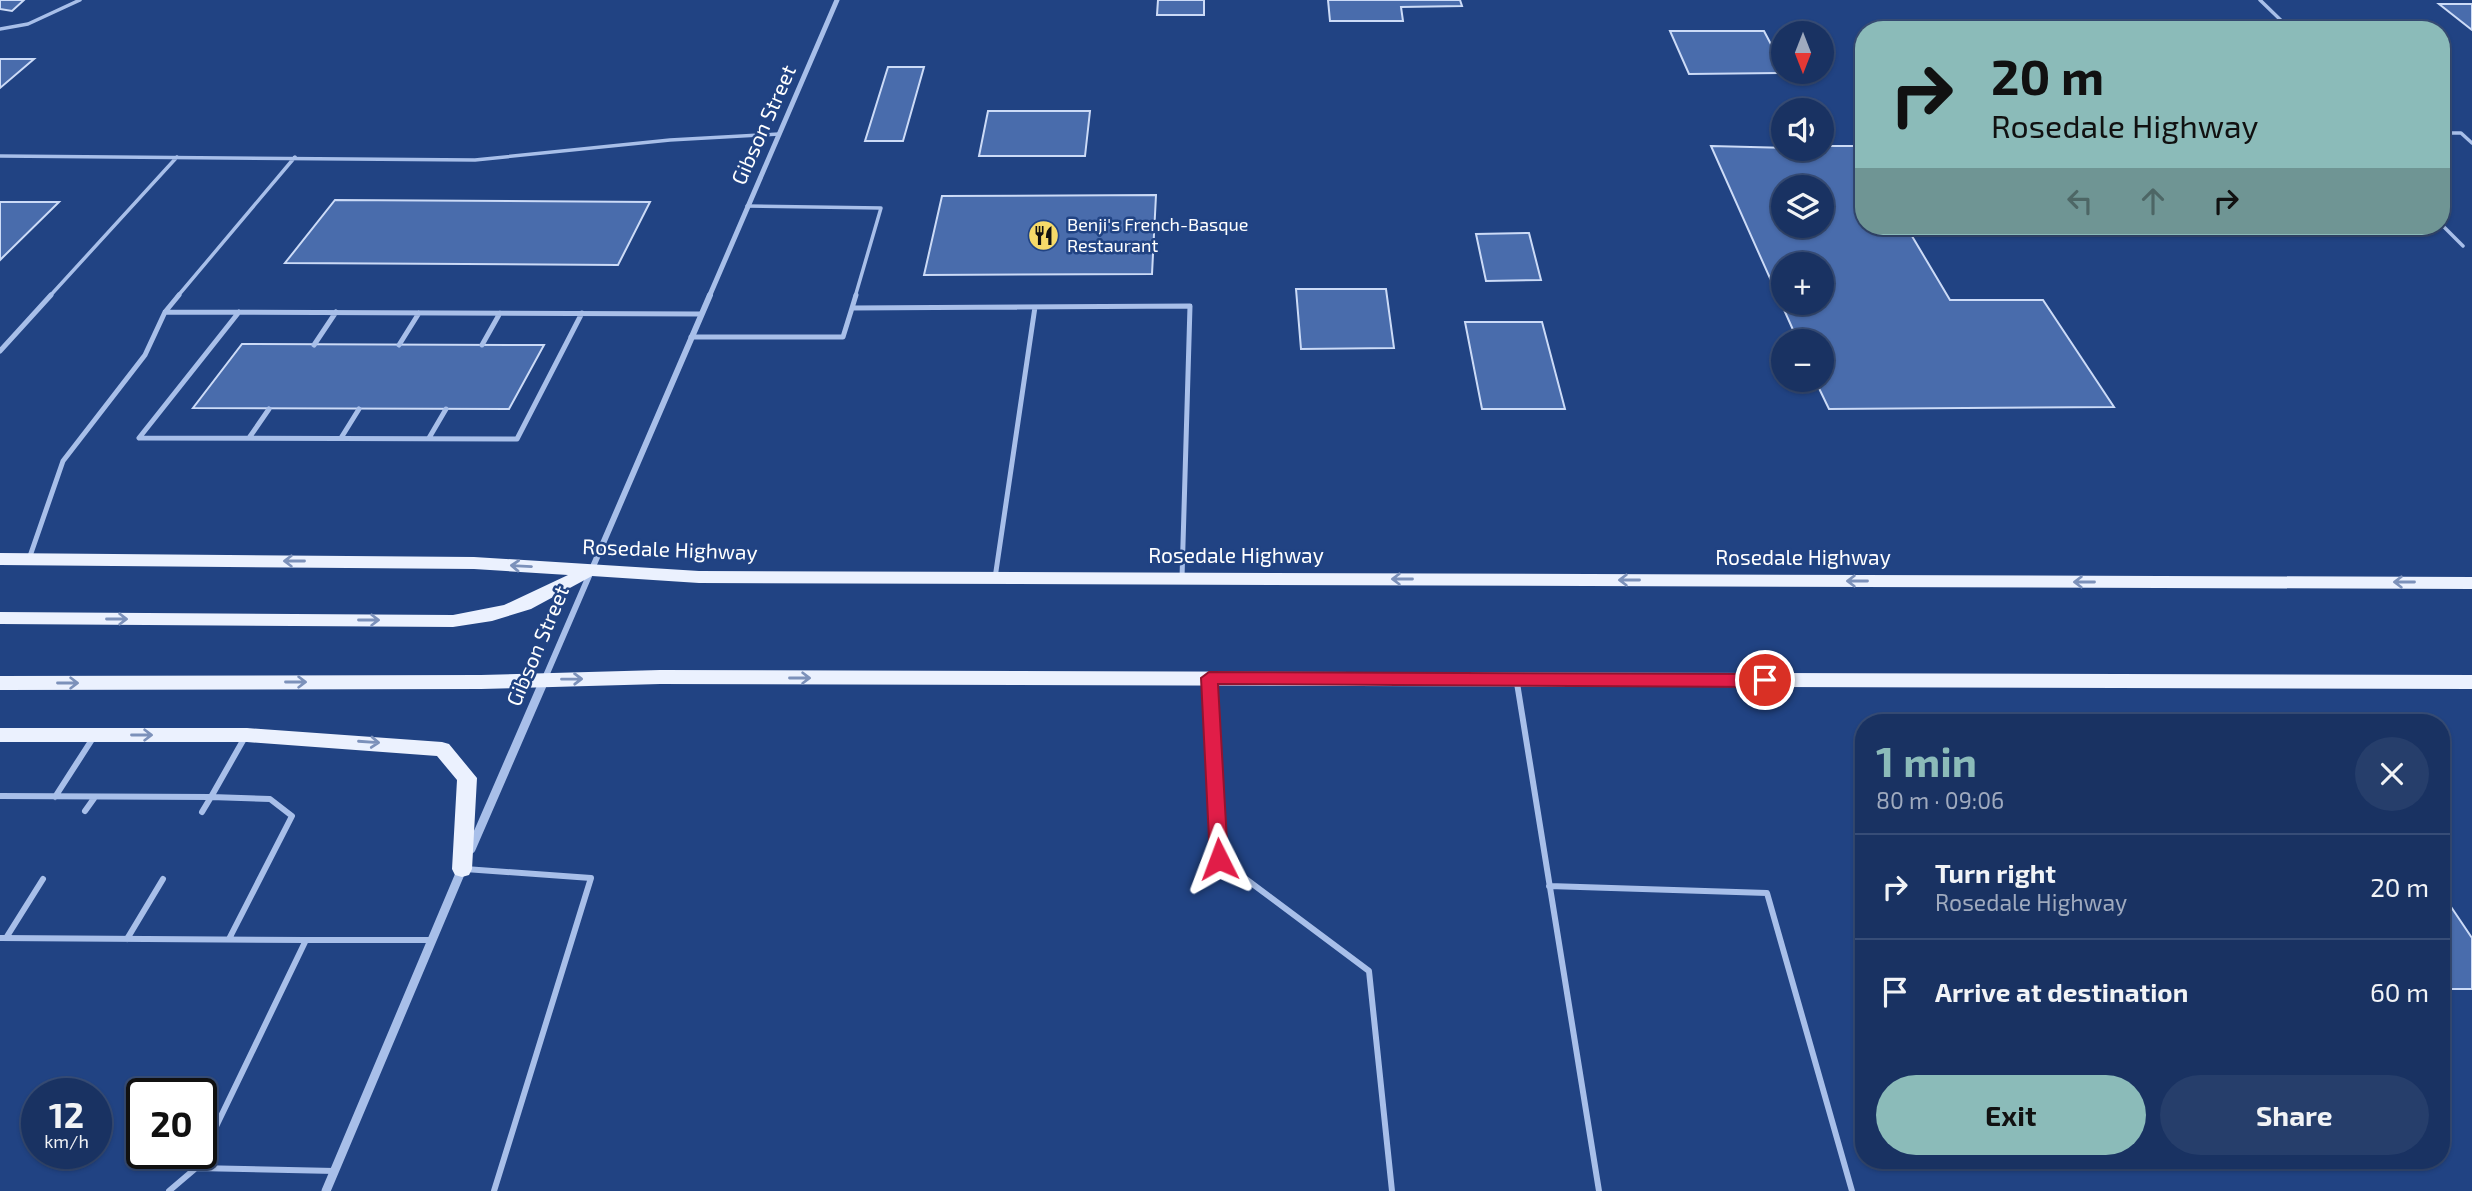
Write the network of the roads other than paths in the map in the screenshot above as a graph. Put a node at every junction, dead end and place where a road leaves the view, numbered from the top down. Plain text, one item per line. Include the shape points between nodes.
1 (80, 0) edge
2 (837, 0) edge
3 (2260, 0) edge
4 (2282, 21) edge
5 (0, 29) edge
6 (2450, 133) edge
7 (779, 134) junction
8 (2472, 143) edge
9 (0, 156) edge
10 (177, 157) junction
11 (295, 157) junction
12 (747, 206) junction
13 (2450, 233) edge
14 (2463, 246) dead end
15 (1035, 307) junction
16 (852, 308) junction
17 (165, 312) junction
18 (239, 312) junction
19 (336, 312) junction
20 (419, 313) junction
21 (500, 313) junction
22 (582, 313) junction
23 (700, 314) junction
24 (691, 337) junction
25 (314, 345) dead end
26 (399, 345) dead end
27 (482, 345) dead end
28 (0, 351) edge
29 (269, 409) dead end
30 (359, 409) dead end
31 (446, 409) dead end
32 (249, 438) junction
33 (341, 438) junction
34 (429, 438) junction
35 (0, 559) edge
36 (29, 559) junction
37 (590, 570) junction
38 (995, 578) junction
39 (1182, 578) junction
40 (2472, 583) edge
41 (0, 618) edge
42 (1209, 678) junction
43 (543, 680) junction
44 (1516, 680) junction
45 (2472, 682) edge
46 (0, 683) edge
47 (0, 734) edge
48 (94, 734) junction
49 (247, 734) junction
50 (0, 796) edge
51 (55, 797) junction
52 (95, 797) junction
53 (211, 797) junction
54 (85, 811) dead end
55 (202, 812) dead end
56 (462, 869) junction
57 (43, 879) dead end
58 (163, 879) dead end
59 (1549, 886) junction
60 (3, 938) edge
61 (127, 939) junction
62 (229, 939) junction
63 (306, 940) junction
64 (432, 940) junction
65 (217, 1126) edge
66 (217, 1168) edge
67 (196, 1169) edge
68 (335, 1171) junction
69 (169, 1191) edge
70 (326, 1191) edge
71 (494, 1191) edge
72 (1392, 1191) edge
73 (1599, 1191) edge
74 (1852, 1191) edge

1 - 5 lane via 27,24
2 - 7 street, Gibson Street
3 - 4 lane
6 - 8 lane via 2461,133
7 - 11 lane via 475,160
7 - 12 street, Gibson Street
9 - 10 lane
10 - 11 lane
10 - 28 lane
11 - 17 lane
12 - 16 lane via 881,208
12 - 23 street, Gibson Street
13 - 14 lane
15 - 16 lane
15 - 38 lane
15 - 39 lane via 1190,306
16 - 24 lane via 844,337
17 - 18 lane
17 - 36 lane via 145,355 63,461
18 - 19 lane
18 - 32 lane via 139,438
19 - 20 lane
19 - 25 lane
20 - 21 lane
20 - 26 lane
21 - 22 lane
21 - 27 lane
22 - 23 lane
22 - 34 lane via 517,439
23 - 24 street, Gibson Street
24 - 37 street, Gibson Street
29 - 32 lane
30 - 33 lane
31 - 34 lane
32 - 33 lane
33 - 34 lane
35 - 36 main road, Rosedale Highway
37 -> 36 main road, Rosedale Highway via 474,563
37 - 38 main road, Rosedale Highway via 699,577
41 -> 37 main road via 453,621 489,617 543,598
37 - 43 street, Gibson Street
38 - 39 main road, Rosedale Highway
40 -> 39 main road, Rosedale Highway
43 -> 42 main road
42 - 44 main road
42 - 72 lane via 1219,859 1369,971
46 -> 43 main road
43 - 56 street, Gibson Street
44 - 45 main road
44 - 59 lane
47 - 48 main road
48 -> 49 main road
48 - 51 lane
49 - 53 lane
49 -> 56 main road via 442,750 467,778
50 - 51 lane
51 - 52 lane
52 - 53 lane
52 - 54 lane
53 - 55 lane
53 - 62 lane via 270,799 292,816
56 - 64 street, Gibson Street
56 - 71 lane via 591,878
57 - 60 lane
58 - 61 lane
59 - 73 lane
59 - 74 lane via 1767,893
60 - 61 lane
61 - 62 lane
62 - 63 lane
63 - 64 lane
63 - 65 lane
64 - 68 street, Gibson Street
66 - 68 lane
67 - 69 lane
68 - 70 street, Gibson Street

